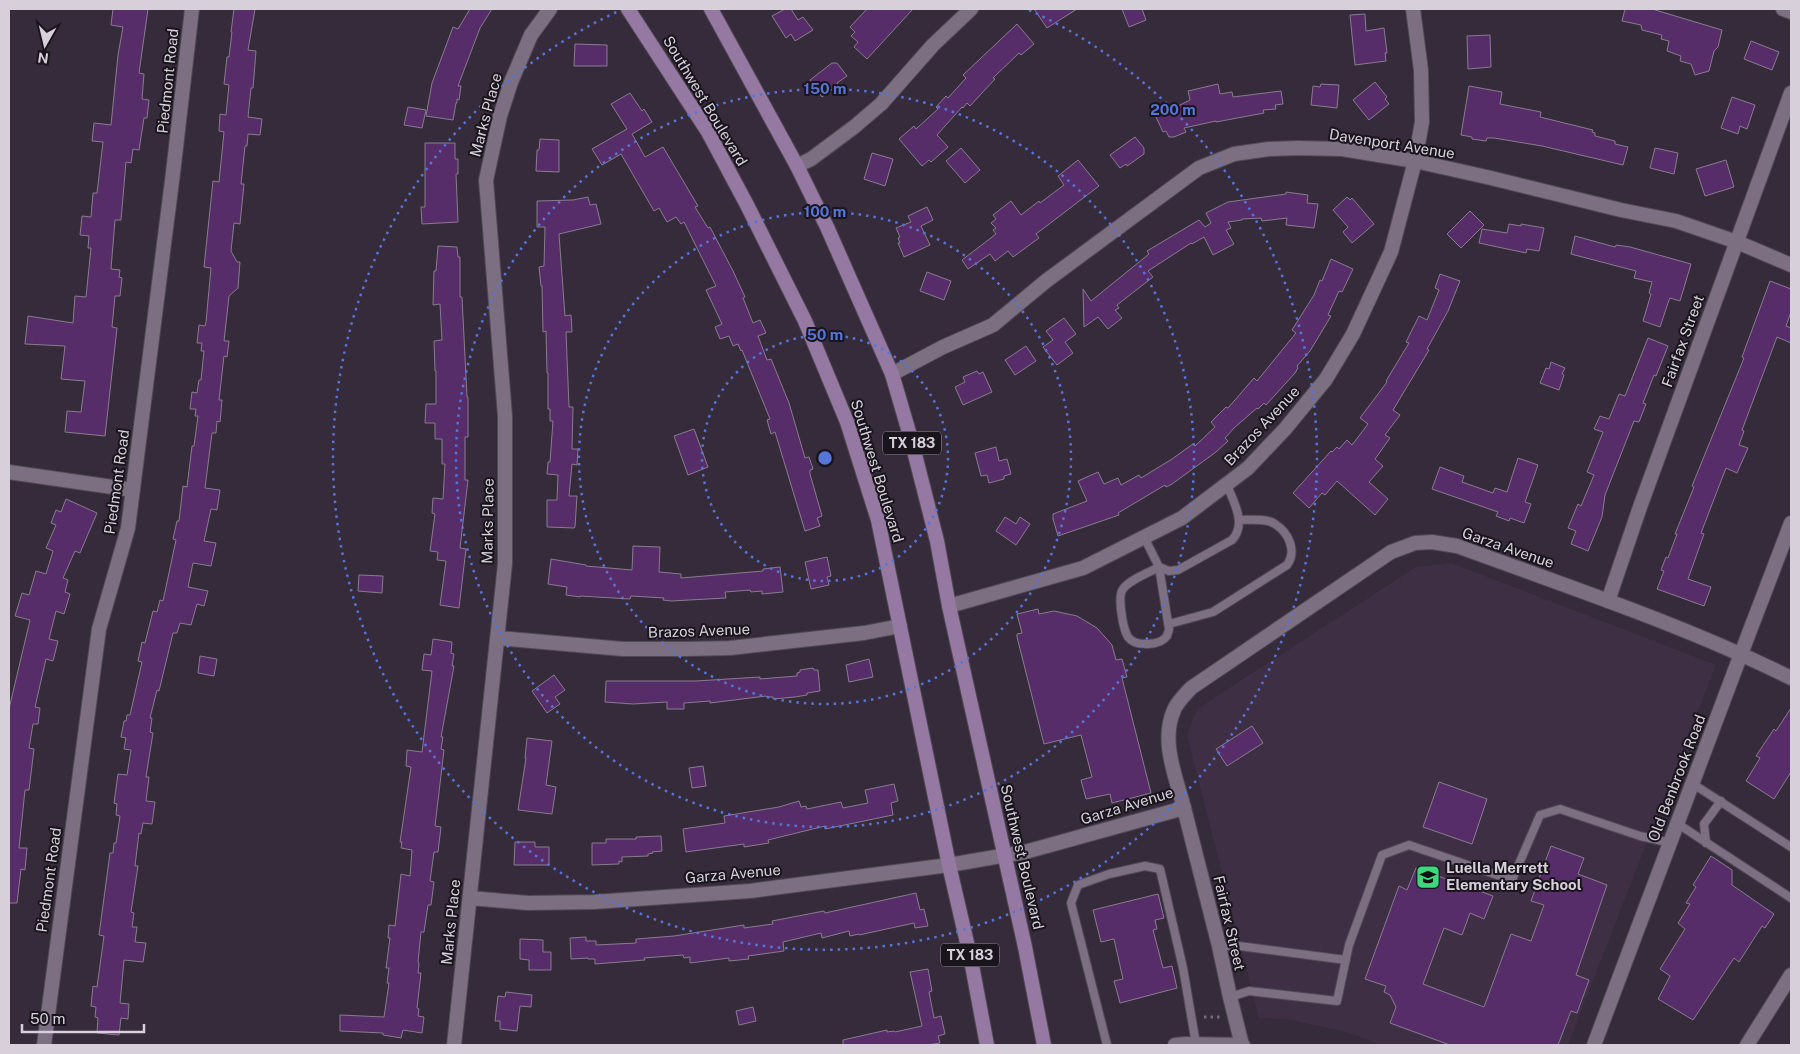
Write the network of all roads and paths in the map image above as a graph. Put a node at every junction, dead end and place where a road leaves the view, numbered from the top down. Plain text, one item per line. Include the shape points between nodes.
1 (192, 9) edge
2 (550, 9) edge
3 (628, 9) edge
4 (711, 9) edge
5 (971, 9) edge
6 (1413, 9) edge
7 (1783, 9) edge
8 (1791, 12) edge
9 (1791, 93) edge
10 (1415, 161) junction
11 (796, 166) junction
12 (1737, 242) junction
13 (1791, 265) edge
14 (892, 374) junction
15 (9, 472) edge
16 (1227, 485) junction
17 (134, 490) junction
18 (1240, 520) junction
19 (1791, 523) edge
20 (1144, 537) junction
21 (1159, 567) junction
22 (1608, 601) junction
23 (949, 606) junction
24 (1169, 624) junction
25 (900, 626) junction
26 (498, 638) junction
27 (1741, 654) junction
28 (1791, 678) edge
29 (1693, 784) junction
30 (1721, 801) junction
31 (1184, 808) junction
32 (1678, 824) junction
33 (1670, 842) junction
34 (1706, 842) junction
35 (1791, 847) edge
36 (1004, 855) junction
37 (949, 865) junction
38 (470, 898) junction
39 (1791, 898) edge
40 (1219, 946) junction
41 (1346, 960) junction
42 (1791, 975) edge
43 (1230, 997) junction
44 (1204, 1017) dead end
45 (1220, 1017) dead end
46 (1196, 1044) junction
47 (44, 1045) edge
48 (454, 1045) edge
49 (987, 1045) edge
50 (1044, 1045) edge
51 (1107, 1045) edge
52 (1176, 1045) edge
53 (1242, 1045) edge
54 (1594, 1045) edge
55 (1746, 1045) edge

1 - 17 street, Piedmont Road
2 - 26 street, Marks Place via 531,36 511,82 486,180 505,416 505,564
3 - 25 main road, Southwest Boulevard / TX 183 via 708,132 805,321 847,422 875,511
4 - 11 main road, Southwest Boulevard / TX 183
5 - 11 street via 881,104 854,128
6 - 10 street, Brazos Avenue via 1421,70 1422,122
7 - 8 street
9 - 12 street, Fairfax Street
10 - 12 street, Davenport Avenue via 1676,221
10 - 14 street, Davenport Avenue via 1342,149 1298,148 1234,154 1199,168 1046,281 993,325
10 - 16 street, Brazos Avenue via 1390,252 1348,341 1326,379 1285,429
11 - 14 main road, Southwest Boulevard / TX 183 via 852,281
12 - 13 street, Davenport Avenue
12 - 22 street, Fairfax Street
14 - 23 main road, Southwest Boulevard / TX 183 via 934,532
15 - 17 street
16 - 18 lane
16 - 20 street, Brazos Avenue via 1182,518
17 - 47 street, Piedmont Road via 128,528 99,629
18 - 21 lane via 1237,535 1232,540 1178,570
18 - 24 lane via 1275,523 1290,540 1292,552 1288,565 1213,612
19 - 27 street, Old Benbrook Road
20 - 21 lane
20 - 23 street, Brazos Avenue via 1083,568
21 - 24 lane
21 - 24 lane via 1121,590 1121,609 1128,637 1134,642 1150,644 1161,641 1167,636
22 - 27 street, Garza Avenue
22 - 31 street, Garza Avenue via 1457,546 1415,543 1392,552 1191,688 1174,708 1169,726 1169,748
23 - 36 main road, Southwest Boulevard / TX 183
25 - 26 street, Brazos Avenue via 845,636 730,648 623,649
25 - 37 main road, Southwest Boulevard / TX 183
26 - 38 street, Marks Place
27 - 28 street, Garza Avenue
27 - 29 street, Old Benbrook Road
29 - 30 lane
29 - 32 street, Old Benbrook Road
30 - 34 lane via 1704,824
30 - 35 lane
31 - 36 street, Garza Avenue
31 - 40 street, Fairfax Street
32 - 33 street, Old Benbrook Road
32 - 34 lane
33 - 41 lane via 1640,836 1560,809 1540,815 1512,880 1409,845 1382,855
33 - 54 street, Old Benbrook Road
34 - 39 lane
36 - 37 street, Garza Avenue
36 - 50 main road, Southwest Boulevard / TX 183
37 - 38 street, Garza Avenue via 750,891 594,902 528,903
37 - 49 main road, Southwest Boulevard / TX 183
38 - 48 street, Marks Place
40 - 41 lane
40 - 43 street, Fairfax Street
41 - 43 lane via 1337,1001 1249,992
42 - 55 street
43 - 53 street, Fairfax Street
44 - 45 path
46 - 51 lane via 1183,968 1160,869 1145,866 1078,885 1071,904
46 - 52 street
46 - 53 street

